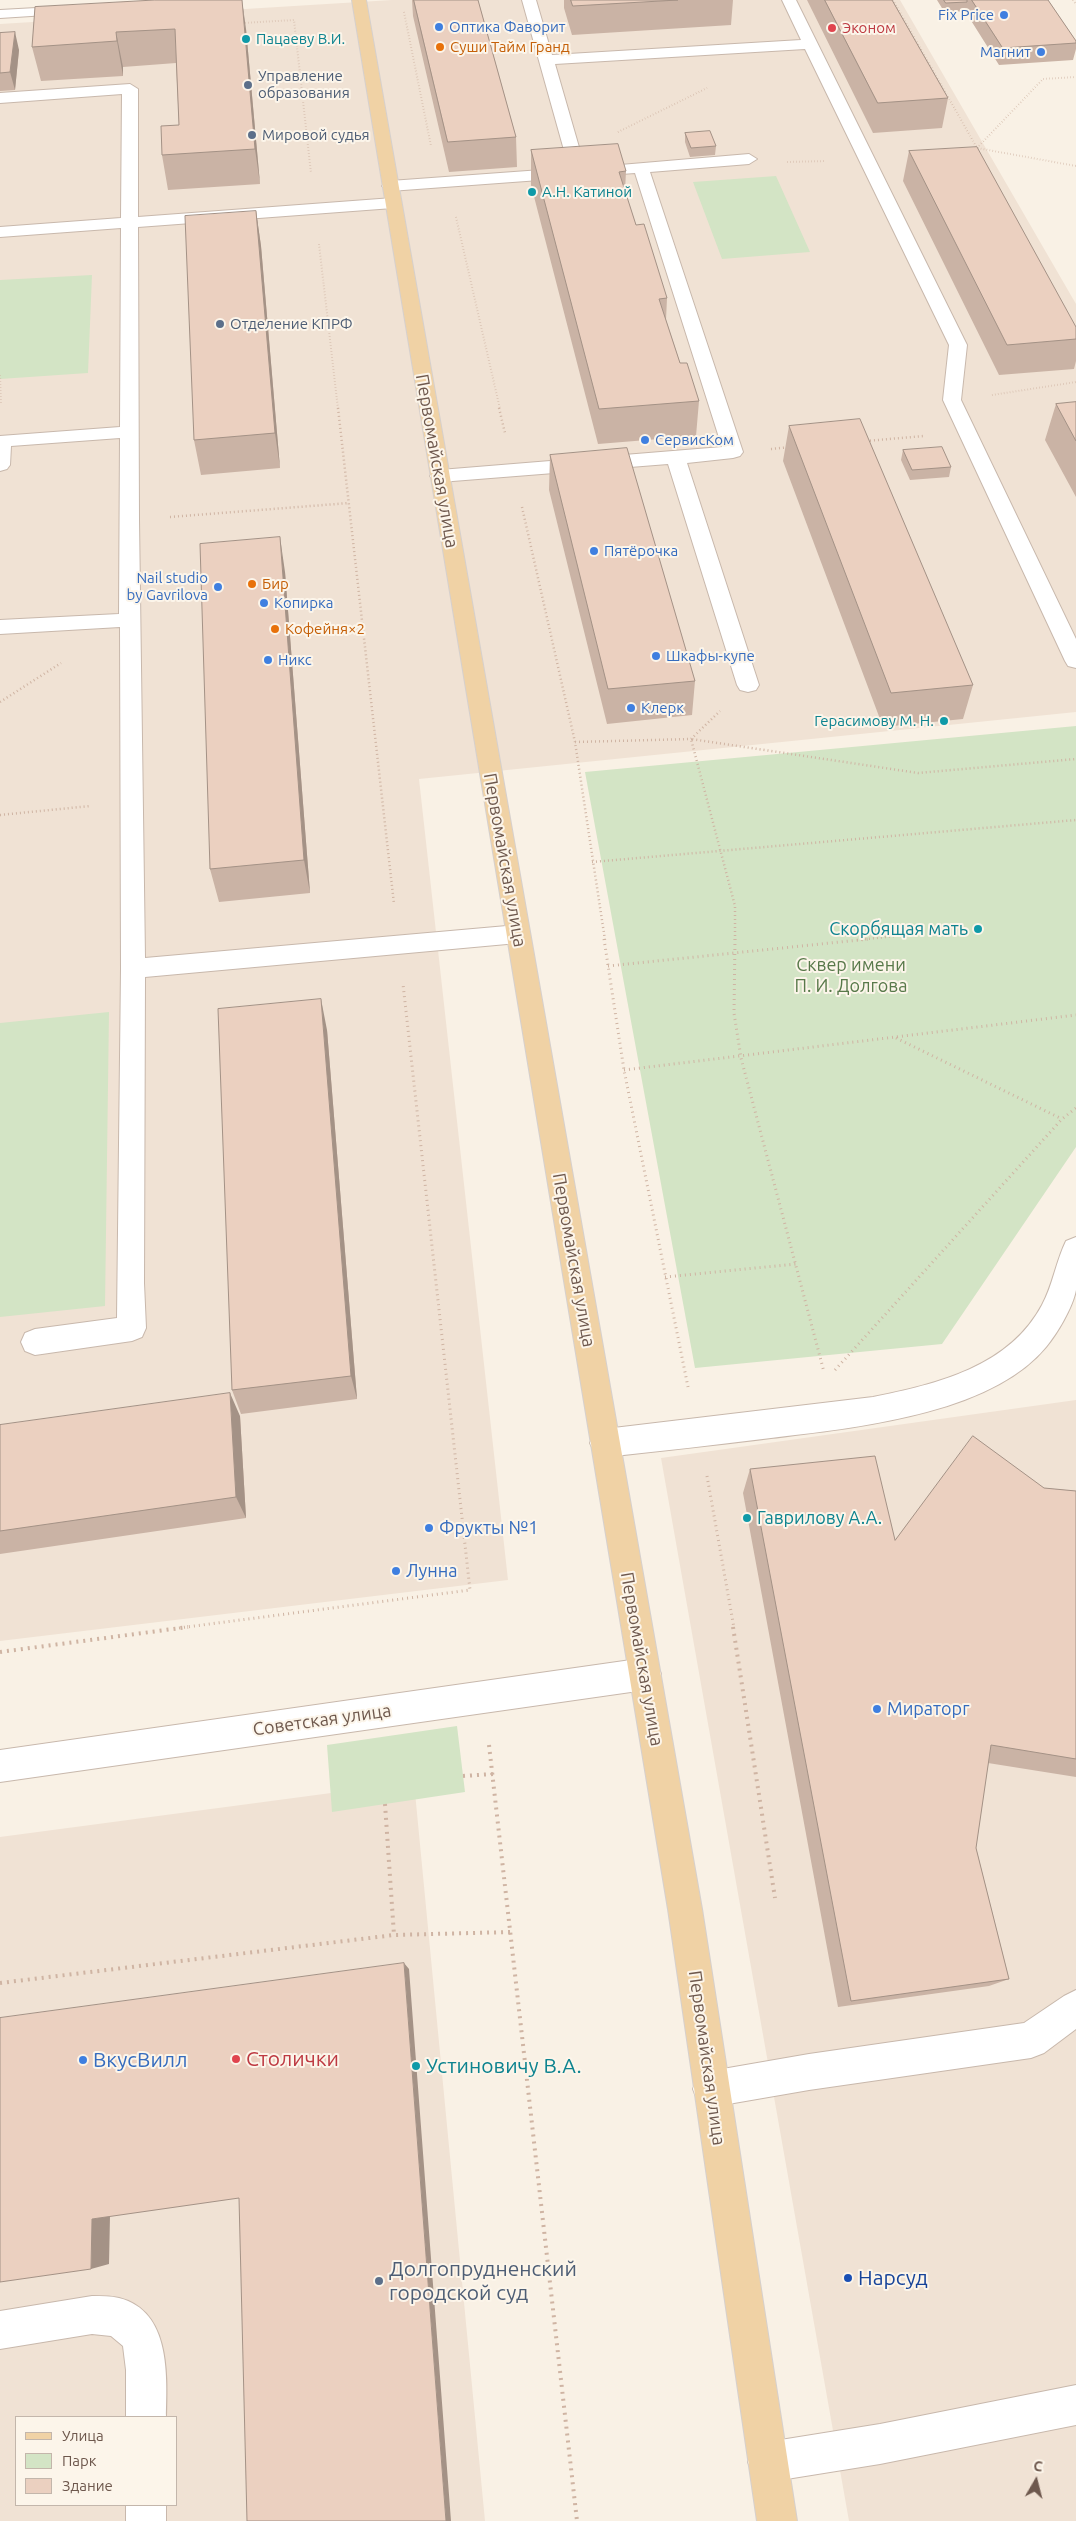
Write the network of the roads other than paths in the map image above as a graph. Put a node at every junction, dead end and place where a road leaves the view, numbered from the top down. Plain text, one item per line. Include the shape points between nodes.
1 (359, 0) edge
2 (529, 0) edge
3 (789, 0) edge
4 (87, 9) edge
5 (0, 14) edge
6 (810, 44) junction
7 (546, 60) junction
8 (0, 98) edge
9 (749, 159) road end
10 (641, 168) junction
11 (578, 172) junction
12 (392, 194) junction
13 (130, 222) junction
14 (0, 232) edge
15 (130, 432) junction
16 (676, 458) junction
17 (0, 465) edge
18 (440, 476) junction
19 (130, 620) junction
20 (0, 627) edge
21 (1076, 662) edge
22 (748, 684) road end
23 (518, 934) junction
24 (133, 970) junction
25 (1076, 1253) edge
26 (35, 1342) dead end
27 (605, 1443) junction
28 (645, 1674) junction
29 (0, 1766) edge
30 (1076, 2008) edge
31 (711, 2089) junction
32 (0, 2330) edge
33 (1076, 2405) edge
34 (146, 2416) edge
35 (768, 2462) junction
36 (146, 2506) edge
37 (146, 2521) edge
38 (777, 2521) edge

1 - 12 main road, Первомайская улица
2 - 7 street
3 - 6 street
4 - 5 street
6 - 7 street
6 - 21 street via 958,345 952,400
7 - 11 street
8 - 13 street via 130,90
9 - 10 street
10 - 11 street
10 - 16 street via 733,452
11 - 12 street via 439,183
12 - 13 street via 316,208
12 - 18 main road, Первомайская улица
13 - 14 street
13 - 15 street
15 - 17 street via 2,441
15 - 19 street
16 - 18 street
16 - 22 street
18 - 23 main road, Первомайская улица
19 - 20 street
19 - 24 street
23 - 24 street
23 - 27 main road, Первомайская улица
24 - 26 street via 132,1328
25 - 27 street via 1041,1331 1017,1357 993,1373 947,1391 886,1408
27 - 28 main road, Первомайская улица
28 - 29 street, Советская улица
28 - 31 main road, Первомайская улица via 685,1909
30 - 31 street via 1031,2040
31 - 35 main road, Первомайская улица
32 - 34 street via 92,2315 119,2316 141,2336 146,2370
33 - 35 street via 880,2444
35 - 38 main road, Первомайская улица
36 - 37 street

